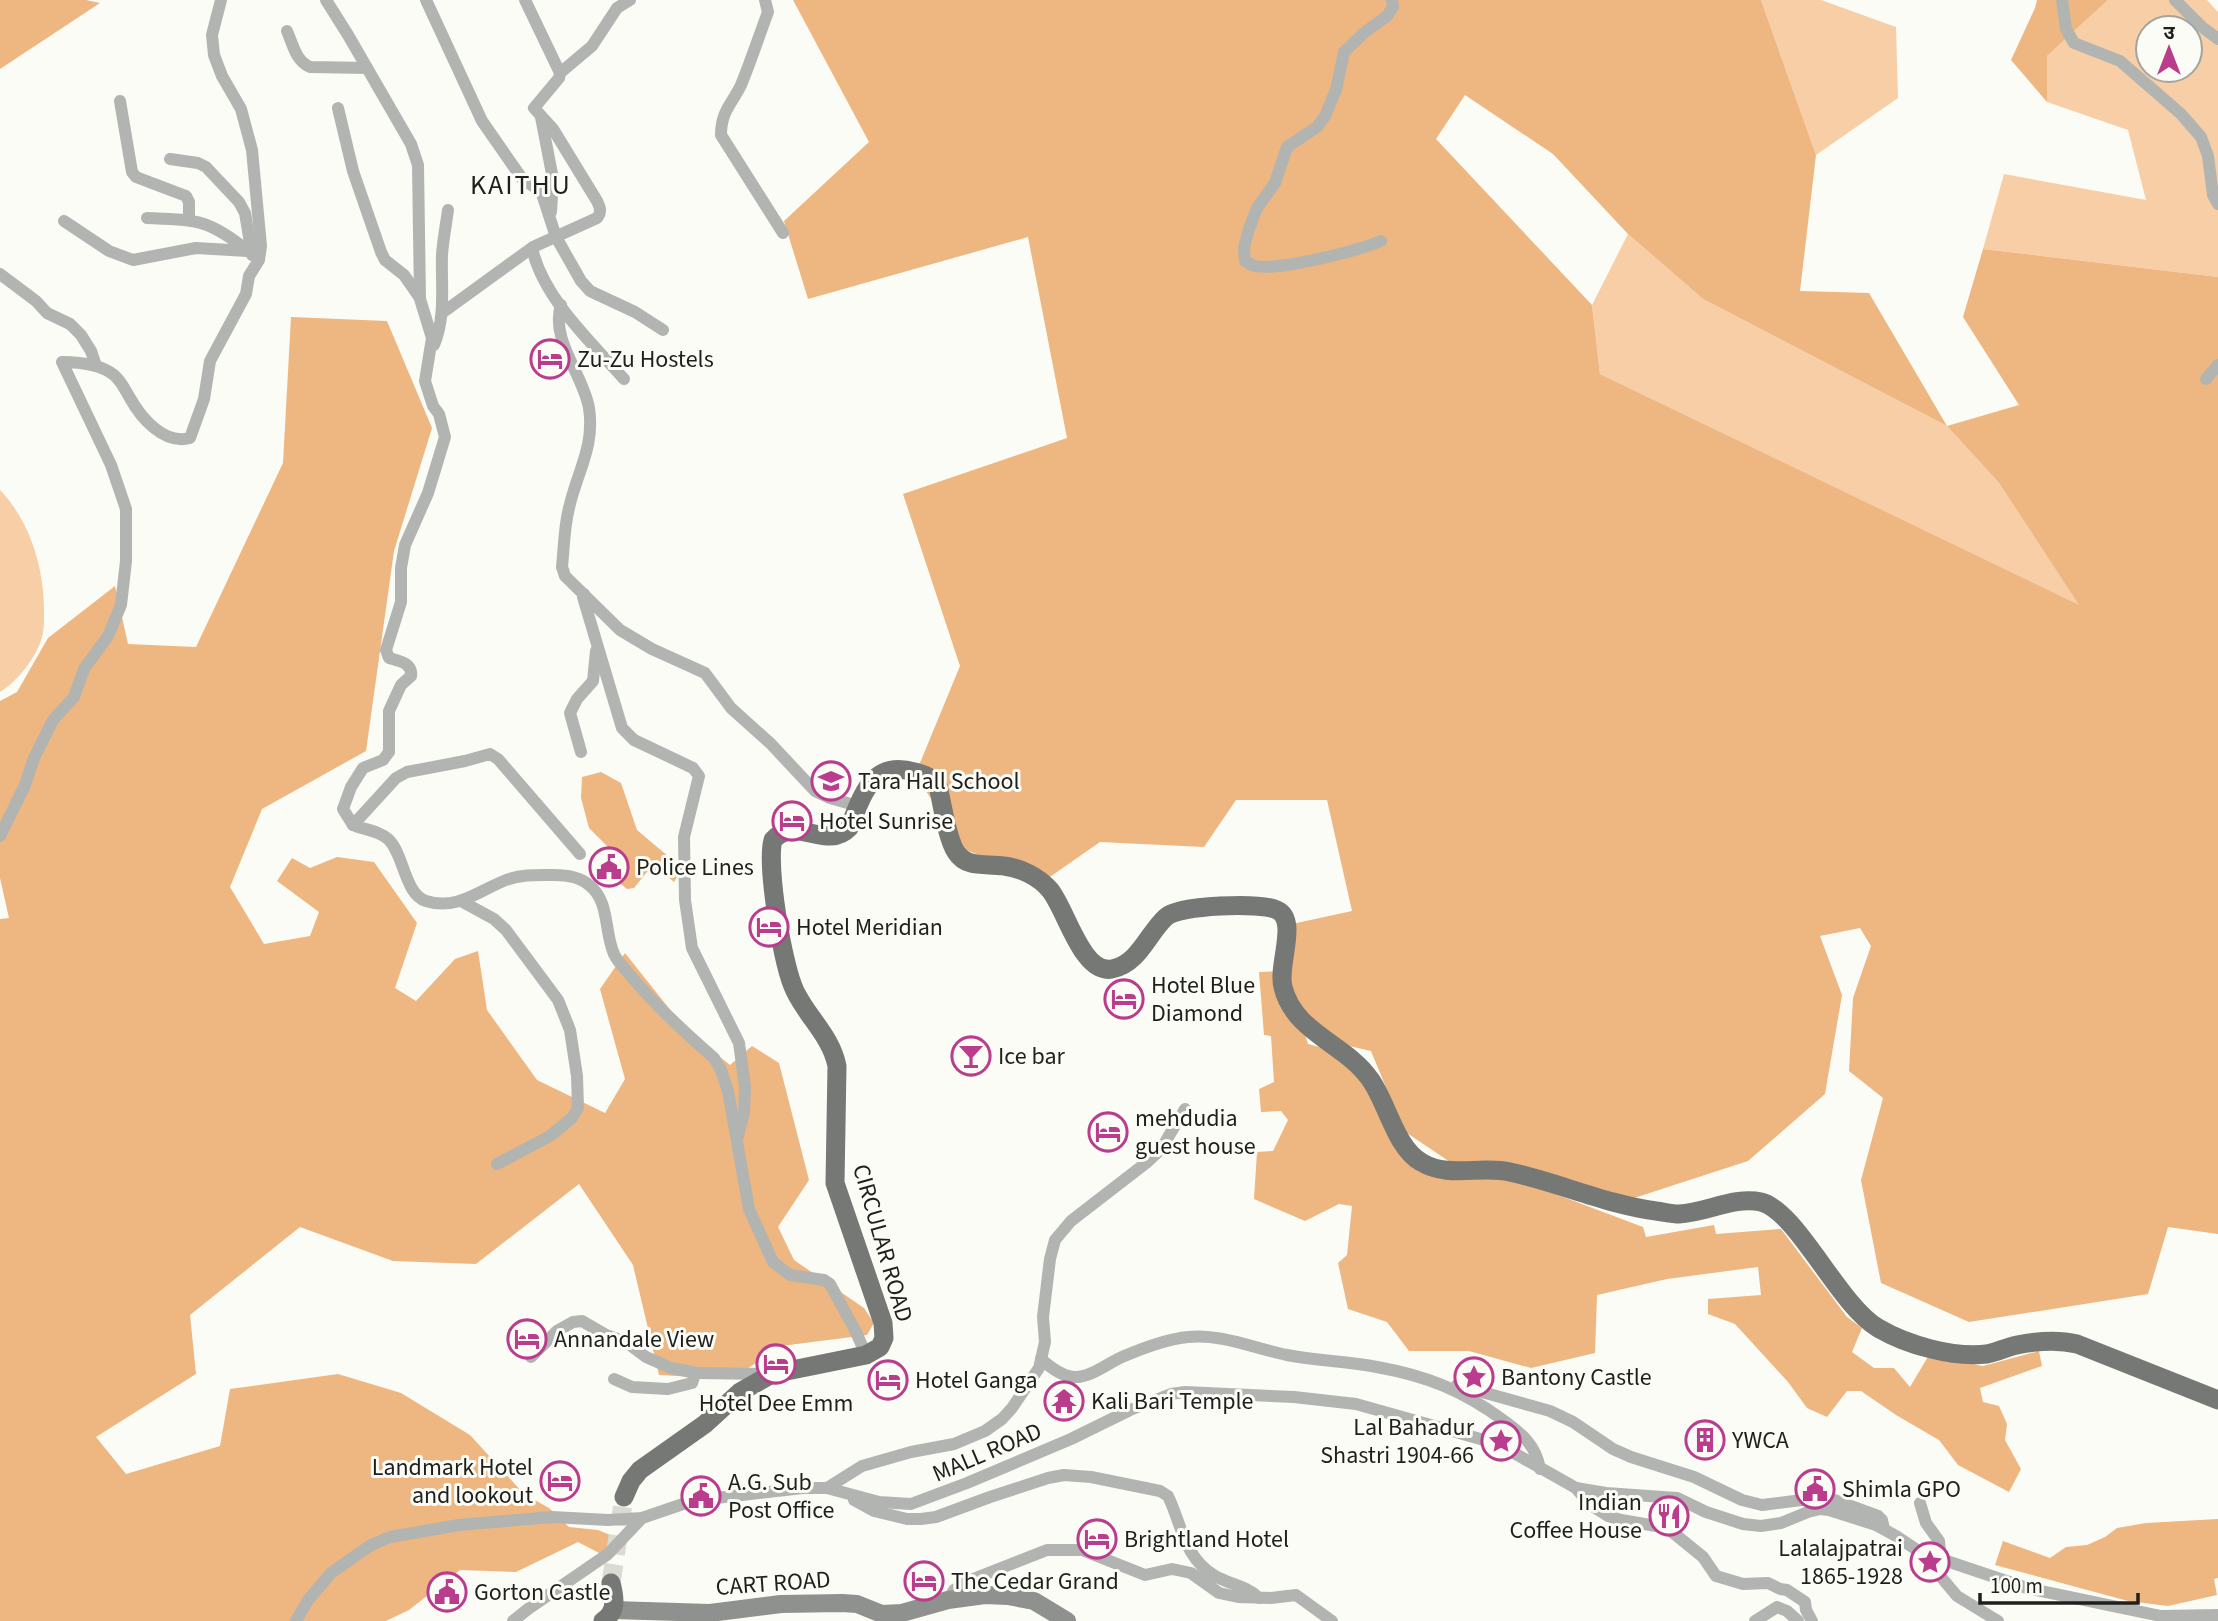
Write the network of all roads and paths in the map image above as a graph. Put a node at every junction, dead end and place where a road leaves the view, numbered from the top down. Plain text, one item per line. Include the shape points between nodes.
1 (221, 0) edge
2 (326, 0) edge
3 (426, 0) edge
4 (524, 0) edge
5 (630, 0) edge
6 (765, 0) edge
7 (1392, 0) edge
8 (2062, 0) edge
9 (2175, 0) edge
10 (287, 31) dead end
11 (2218, 39) edge
12 (367, 68) junction
13 (560, 73) junction
14 (120, 101) dead end
15 (338, 108) dead end
16 (541, 117) junction
17 (170, 159) dead end
18 (2218, 204) edge
19 (448, 211) dead end
20 (147, 218) dead end
21 (550, 219) junction
22 (189, 220) junction
23 (64, 221) dead end
24 (783, 233) dead end
25 (556, 237) junction
26 (1381, 241) dead end
27 (532, 248) junction
28 (253, 255) junction
29 (0, 274) edge
30 (420, 299) junction
31 (561, 305) junction
32 (442, 313) junction
33 (663, 330) dead end
34 (430, 355) junction
35 (2218, 365) edge
36 (96, 366) junction
37 (624, 379) dead end
38 (2218, 379) edge
39 (584, 593) junction
40 (597, 644) junction
41 (581, 752) dead end
42 (859, 806) junction
43 (353, 825) junction
44 (0, 836) edge
45 (580, 854) dead end
46 (461, 901) junction
47 (1185, 1109) dead end
48 (736, 1143) junction
49 (497, 1164) dead end
50 (866, 1355) junction
51 (531, 1357) dead end
52 (1041, 1359) junction
53 (692, 1372) junction
54 (772, 1374) junction
55 (614, 1379) dead end
56 (1436, 1382) junction
57 (2218, 1400) edge
58 (1540, 1469) junction
59 (827, 1488) junction
60 (1576, 1488) junction
61 (847, 1492) junction
62 (624, 1497) tunnel mouth
63 (1920, 1503) dead end
64 (642, 1518) junction
65 (1884, 1529) junction
66 (1920, 1552) junction
67 (1941, 1559) junction
68 (611, 1583) tunnel mouth
69 (1259, 1598) junction
70 (948, 1600) junction
71 (2218, 1615) edge
72 (608, 1616) edge
73 (296, 1621) edge
74 (513, 1621) edge
75 (1068, 1621) edge
76 (1332, 1621) edge
77 (1755, 1621) edge
78 (1798, 1621) edge
79 (1812, 1621) edge
80 (1998, 1621) edge

1 - 28 street via 212,36 214,55 240,109 252,150 260,231
2 - 12 street
3 - 21 street via 482,121 523,180 541,191
4 - 13 street
5 - 13 street via 617,8 592,46
6 - 24 street via 768,12 740,86 725,110 721,135
7 - 26 street via 1387,16 1344,52 1325,116 1287,147 1275,183 1249,229 1245,261 1255,266 1289,263
8 - 18 street via 2066,29 2074,44 2120,61 2202,137
9 - 11 street
10 - 12 street via 304,65
12 - 30 street via 411,144 418,166
13 - 16 street via 534,106
14 - 22 street via 132,172 186,196
15 - 30 street via 381,252
16 - 21 street via 553,178
16 - 25 street via 553,128 600,208 597,218
17 - 28 street via 206,167 239,202
19 - 32 street via 442,253
20 - 22 street
21 - 25 street
22 - 28 street via 214,227
23 - 28 street via 133,260 196,248
25 - 27 street
25 - 33 street via 575,274 590,291
27 - 31 street via 544,282
27 - 32 street
28 - 36 street via 246,294 210,361 204,399 190,438 178,439 156,430 113,374
29 - 36 street via 47,313 70,324 86,343
30 - 34 street via 432,338
31 - 37 street
31 - 39 street via 560,332 588,405 590,425 586,456 569,508 562,567 565,576
32 - 34 street
34 - 43 street via 425,381 445,437 402,557 401,601 386,650 389,658 408,665 412,674 388,711 389,752 383,760 363,768 343,804
35 - 38 street via 2206,380
36 - 44 street via 62,362 111,465 126,509 121,605 108,636 84,669 74,697 53,720
39 - 40 street
39 - 42 street via 627,635 705,673 731,708 815,791
40 - 41 street via 593,681 570,713
40 - 48 street via 622,728 634,740 693,768 699,776 684,837 685,900 692,948 739,1043 745,1087
42 - 50 main road, CIRCULAR ROAD via 849,828 839,837 794,830 781,833 773,841 771,856 790,979 834,1055 835,1183 884,1330 880,1347
42 - 57 main road, CIRCULAR ROAD via 867,785 890,771 907,770 931,778 938,786 956,851 970,863 1020,869 1040,881 1054,896 1087,959 1105,969 1123,965 1166,917 1179,910 1264,905 1280,911 1288,923 1283,990 1317,1036 1347,1055 1371,1080 1400,1138 1421,1162 1455,1172 1506,1171 1639,1209 1680,1214 1757,1201 1770,1205 1788,1221 1856,1311 1911,1344 1988,1353 2065,1341
43 - 45 street via 407,772 490,754
43 - 46 street via 388,839 414,892 424,901
46 - 48 street via 521,876 564,875 590,885 603,903 613,953 650,999 714,1058 721,1070
46 - 49 street via 506,930 558,1000 570,1030 578,1076 578,1108 572,1118 550,1136
47 - 52 street via 1161,1149 1071,1221 1055,1240
48 - 50 street via 749,1209 773,1262 790,1275 830,1284
50 - 54 main road
51 - 53 street via 557,1331 582,1321 646,1357
52 - 56 street via 1077,1377 1163,1343 1213,1336 1256,1349 1375,1366
52 - 59 street via 1012,1408 985,1431 954,1444 862,1466
53 - 54 street
53 - 55 street via 692,1383 668,1389 632,1387
54 - 62 main road via 740,1392 705,1424 640,1470
56 - 58 street via 1480,1402 1510,1425 1532,1444
56 - 65 street via 1550,1411 1631,1457 1694,1477 1742,1500 1762,1505 1826,1497 1878,1516
58 - 60 street, MALL ROAD
58 - 61 street, MALL ROAD via 1484,1440 1356,1404 1185,1392 1130,1410 911,1504 879,1502
59 - 61 street, MALL ROAD
59 - 64 street, MALL ROAD via 716,1498
60 - 65 street, MALL ROAD via 1677,1498 1743,1524 1780,1523 1820,1509
60 - 79 street via 1608,1516 1671,1531 1703,1557 1716,1576 1787,1590 1805,1602
61 - 69 street via 874,1511 921,1519 1064,1475 1160,1491 1168,1496 1198,1564
63 - 67 street via 1939,1541
64 - 73 street, MALL ROAD via 552,1517 390,1537 331,1573
64 - 74 street via 608,1554
65 - 66 street, MALL ROAD
66 - 67 street
66 - 80 street, MALL ROAD via 1957,1596
67 - 71 street via 2028,1588 2161,1616
68 - 72 main road via 615,1598
69 - 70 street via 1219,1593 1191,1573 1172,1569 1145,1575 1082,1550 1047,1550 968,1581
69 - 76 street via 1296,1595
70 - 72 main road, CART ROAD via 882,1614 857,1604 834,1603
70 - 75 main road, CART ROAD via 1008,1596 1034,1601
77 - 78 street via 1777,1607

